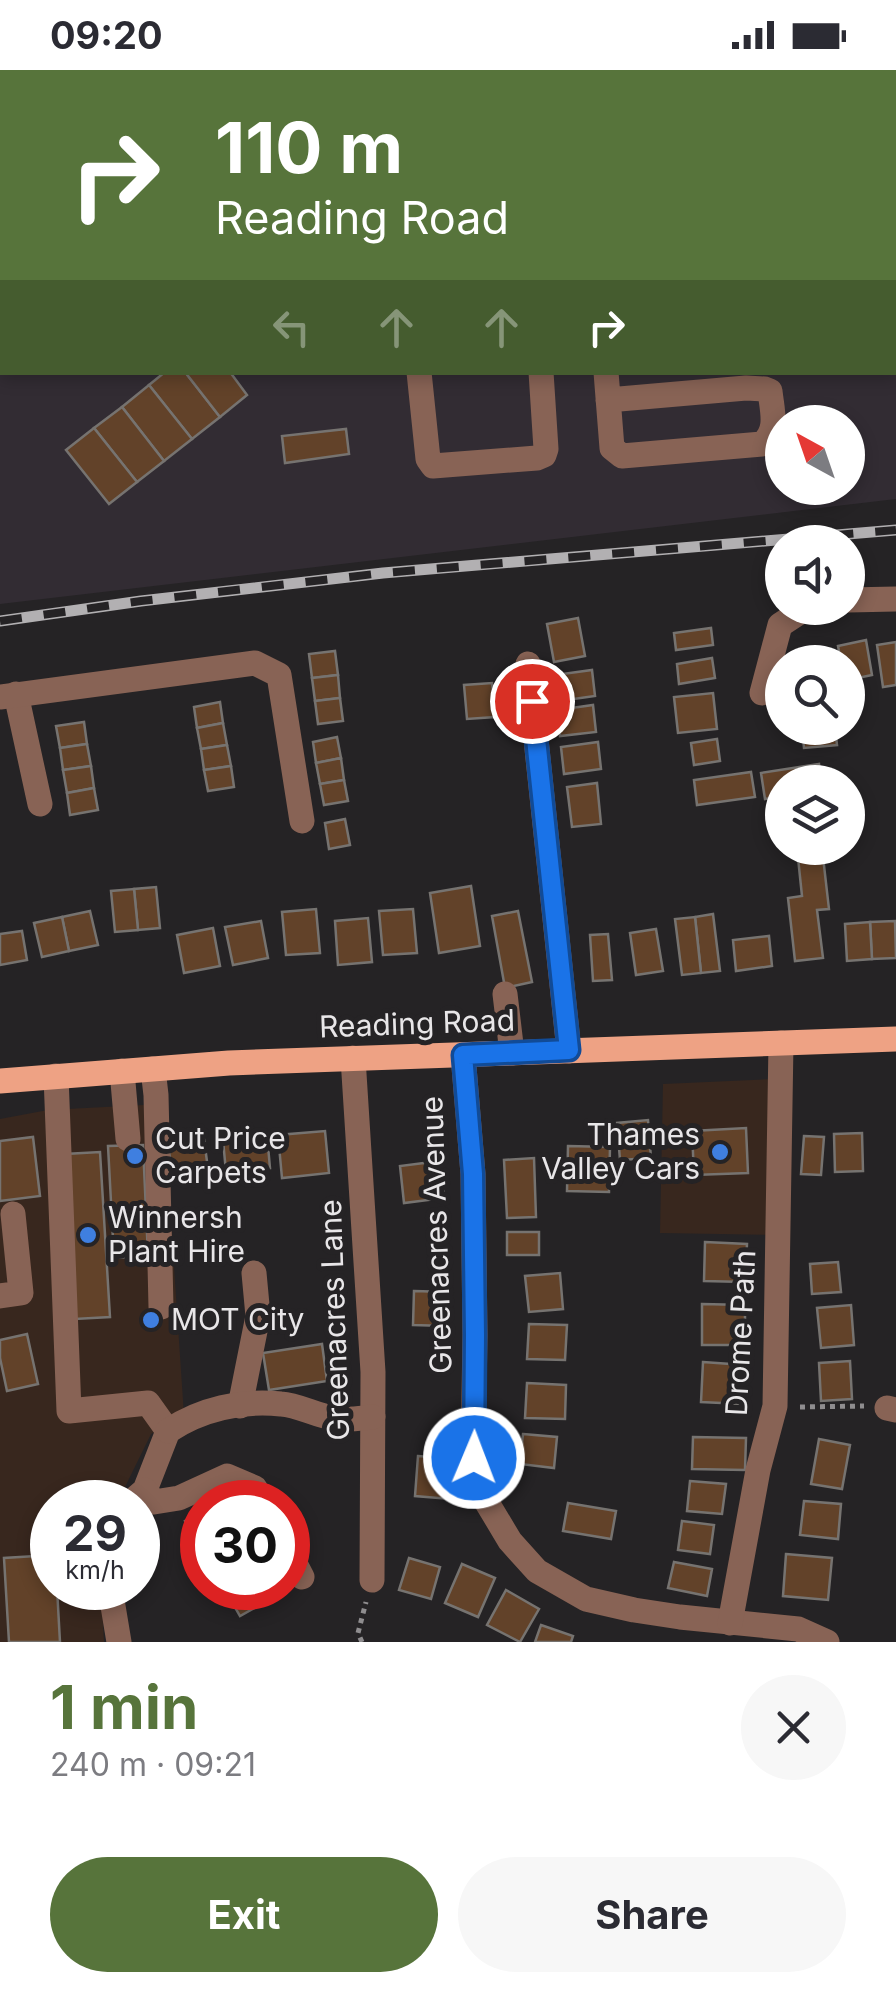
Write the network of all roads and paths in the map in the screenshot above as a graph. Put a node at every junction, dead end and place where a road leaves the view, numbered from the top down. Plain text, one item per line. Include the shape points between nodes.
1 (419, 375) edge
2 (541, 375) edge
3 (606, 375) edge
4 (608, 400) junction
5 (896, 599) edge
6 (865, 600) edge
7 (780, 625) edge
8 (528, 664) dead end
9 (762, 693) dead end
10 (8, 696) edge
11 (40, 804) dead end
12 (302, 821) dead end
13 (505, 994) dead end
14 (896, 1039) edge
15 (781, 1043) junction
16 (569, 1050) junction
17 (512, 1053) junction
18 (463, 1055) junction
19 (353, 1058) junction
20 (152, 1068) junction
21 (122, 1071) junction
22 (56, 1076) junction
23 (0, 1081) edge
24 (128, 1140) dead end
25 (12, 1214) dead end
26 (254, 1273) dead end
27 (0, 1296) edge
28 (161, 1307) dead end
29 (240, 1406) junction
30 (775, 1406) junction
31 (891, 1408) edge
32 (373, 1416) junction
33 (168, 1431) junction
34 (145, 1480) edge
35 (372, 1580) joint
36 (114, 1610) edge
37 (730, 1623) junction
38 (797, 1635) edge
39 (119, 1642) edge
40 (362, 1642) edge
41 (826, 1642) edge

1 - 2 street via 433,466 544,455
3 - 4 street
4 - 4 street via 612,448 622,456 762,444 774,429 765,389
5 - 6 street
7 - 9 street
8 - 16 street
10 - 11 street
10 - 12 street via 254,663 279,675
13 - 17 street
14 - 15 main road, Reading Road
15 - 16 main road, Reading Road
15 - 30 street, Drome Path
16 - 17 main road, Reading Road
17 - 18 main road, Reading Road
18 - 19 main road, Reading Road
18 - 37 street, Greenacres Avenue via 473,1174 474,1458 483,1496 537,1571 586,1599
19 - 20 main road, Reading Road
19 - 32 street, Greenacres Lane
20 - 21 main road, Reading Road
20 - 28 street
21 - 22 main road, Reading Road
21 - 24 street
22 - 23 main road, Reading Road
22 - 33 street via 69,1411 148,1403
25 - 27 street via 21,1293
26 - 29 street via 258,1316
29 - 32 street via 284,1404 334,1418
29 - 33 street via 208,1410
30 - 31 path
30 - 37 street, Drome Path
32 - 35 street, Greenacres Lane
33 - 34 street
35 - 40 path via 358,1633
36 - 39 street
37 - 38 street, Greenacres Avenue
38 - 41 street, Greenacres Avenue

